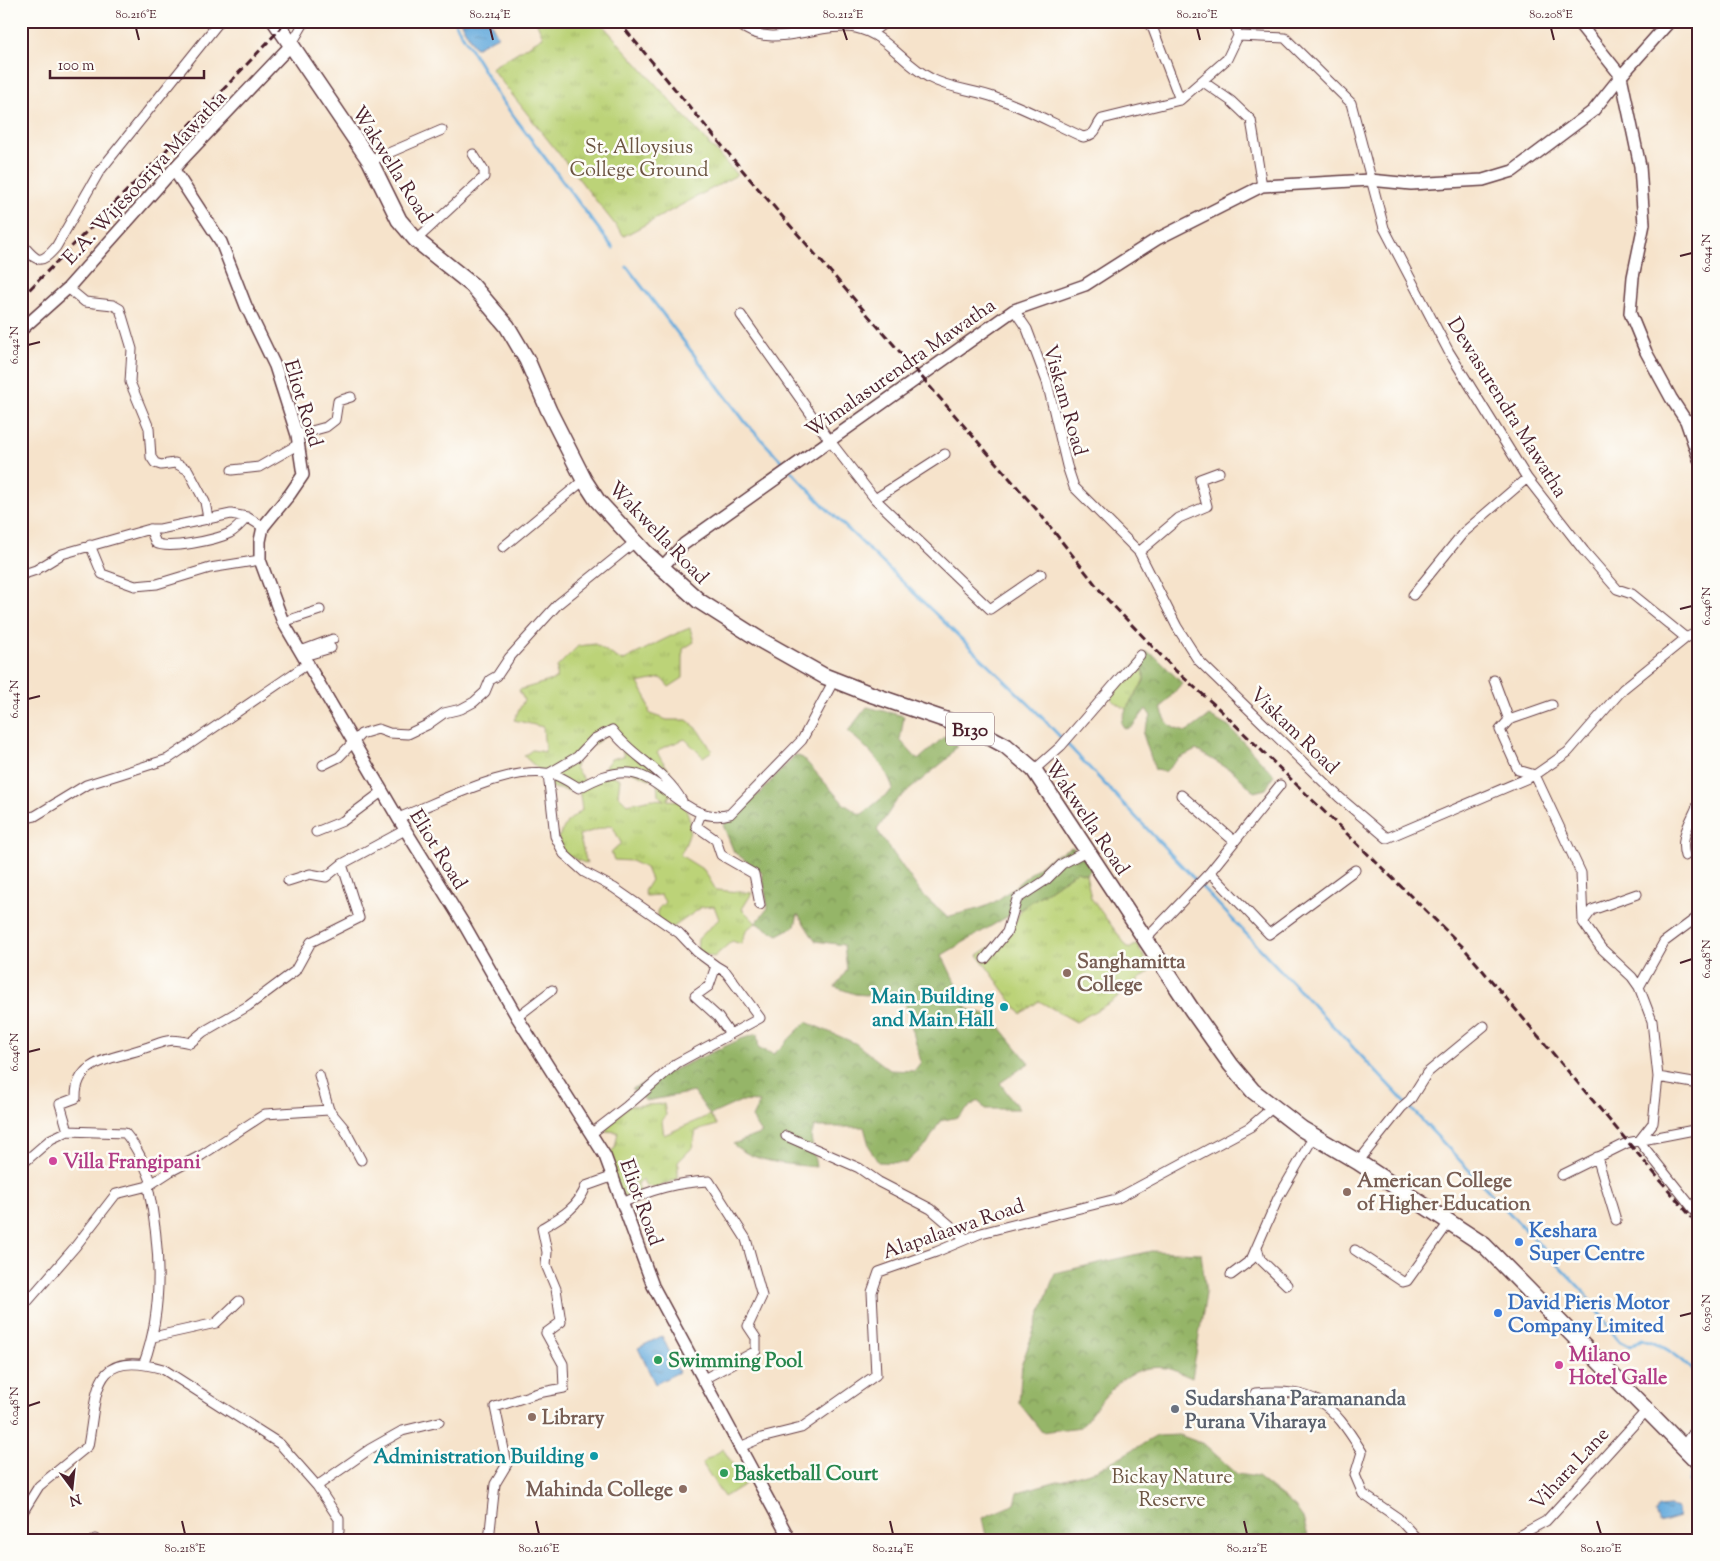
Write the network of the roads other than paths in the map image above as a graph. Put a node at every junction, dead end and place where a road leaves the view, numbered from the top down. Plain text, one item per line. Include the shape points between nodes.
1 (220, 21) edge
2 (276, 21) edge
3 (304, 21) edge
4 (736, 21) edge
5 (887, 21) edge
6 (1146, 21) edge
7 (1234, 21) edge
8 (1577, 21) edge
9 (1592, 21) edge
10 (1670, 21) edge
11 (1586, 31) junction
12 (872, 32) junction
13 (1238, 36) junction
14 (291, 46) junction
15 (1621, 76) junction
16 (1202, 80) junction
17 (1180, 100) junction
18 (442, 130) dead end
19 (473, 154) dead end
20 (370, 161) junction
21 (174, 170) junction
22 (1370, 180) junction
23 (1262, 186) junction
24 (416, 240) junction
25 (21, 243) edge
26 (68, 288) junction
27 (1014, 310) junction
28 (741, 315) dead end
29 (21, 330) edge
30 (351, 396) dead end
31 (1699, 417) edge
32 (1686, 421) junction
33 (298, 440) junction
34 (830, 441) junction
35 (945, 454) dead end
36 (1699, 459) edge
37 (232, 470) dead end
38 (1220, 472) dead end
39 (1527, 478) junction
40 (584, 480) junction
41 (875, 499) junction
42 (247, 517) junction
43 (208, 518) junction
44 (263, 527) junction
45 (150, 529) junction
46 (635, 542) junction
47 (90, 545) junction
48 (503, 546) dead end
49 (1139, 552) junction
50 (260, 560) junction
51 (662, 566) junction
52 (1040, 574) dead end
53 (21, 575) edge
54 (1413, 595) dead end
55 (320, 610) dead end
56 (283, 622) junction
57 (1699, 631) edge
58 (333, 638) dead end
59 (1686, 638) junction
60 (331, 648) dead end
61 (1140, 655) dead end
62 (305, 657) junction
63 (834, 680) junction
64 (1494, 680) dead end
65 (1552, 705) dead end
66 (1509, 720) junction
67 (353, 742) junction
68 (323, 765) dead end
69 (1034, 770) junction
70 (548, 774) junction
71 (1535, 775) junction
72 (1280, 785) dead end
73 (383, 791) junction
74 (1182, 795) dead end
75 (682, 801) junction
76 (1699, 802) edge
77 (701, 814) junction
78 (398, 818) junction
79 (21, 819) edge
80 (405, 830) junction
81 (316, 832) dead end
82 (1234, 841) junction
83 (1088, 850) junction
84 (1685, 856) dead end
85 (342, 864) junction
86 (1355, 870) dead end
87 (1210, 872) junction
88 (288, 881) dead end
89 (1637, 894) dead end
90 (760, 904) dead end
91 (1699, 916) edge
92 (1583, 922) junction
93 (1145, 940) junction
94 (985, 959) dead end
95 (716, 966) junction
96 (1639, 987) junction
97 (552, 990) dead end
98 (517, 1017) junction
99 (1484, 1026) dead end
100 (730, 1034) junction
101 (319, 1075) dead end
102 (1658, 1077) junction
103 (1699, 1084) edge
104 (1272, 1108) junction
105 (329, 1110) junction
106 (1699, 1129) edge
107 (68, 1131) junction
108 (592, 1133) junction
109 (786, 1136) dead end
110 (1314, 1136) junction
111 (1639, 1141) junction
112 (1597, 1157) junction
113 (361, 1160) dead end
114 (1358, 1162) junction
115 (21, 1165) edge
116 (1562, 1175) dead end
117 (614, 1176) junction
118 (148, 1186) junction
119 (622, 1203) junction
120 (1699, 1216) edge
121 (1616, 1220) dead end
122 (1450, 1221) junction
123 (966, 1239) junction
124 (1257, 1247) junction
125 (1355, 1250) dead end
126 (1231, 1275) dead end
127 (1287, 1285) dead end
128 (239, 1301) dead end
129 (21, 1309) edge
130 (153, 1337) junction
131 (144, 1363) junction
132 (702, 1380) junction
133 (1251, 1402) dead end
134 (1647, 1410) junction
135 (1699, 1417) edge
136 (439, 1422) dead end
137 (740, 1447) junction
138 (1683, 1447) junction
139 (1699, 1463) edge
140 (317, 1486) junction
141 (21, 1516) edge
142 (224, 1540) edge
143 (234, 1540) edge
144 (335, 1540) edge
145 (489, 1540) edge
146 (790, 1540) edge
147 (1418, 1540) edge
148 (1511, 1540) edge

1 - 25 street via 98,172 47,258 35,258
2 - 14 main road, Wakwella Road / B130
3 - 14 street
4 - 12 street via 756,36 800,33 826,27
5 - 12 street
6 - 17 street via 1153,30
7 - 13 street
8 - 11 street
9 - 11 street
10 - 15 street
11 - 15 street
12 - 17 street via 931,79 997,98 1082,137 1097,130 1102,119
13 - 16 street via 1228,59
13 - 22 street, Dewasurendra Mawatha via 1285,38 1352,103
14 - 20 main road, Wakwella Road / B130
14 - 21 street, E.A. Wijesooriya Mawatha
15 - 22 street via 1593,112 1513,171 1483,180 1411,184
15 - 32 street via 1640,166 1644,224 1633,277 1630,312 1670,398
16 - 17 street
16 - 23 street via 1251,120
18 - 20 street
19 - 24 street via 484,171 484,177
20 - 24 main road, Wakwella Road / B130 via 399,220
21 - 26 street, E.A. Wijesooriya Mawatha
21 - 33 street, Eliot Road via 221,242 246,306 275,366
22 - 23 street
22 - 39 street, Dewasurendra Mawatha via 1384,228 1404,270 1449,352
23 - 27 street, Wimalasurendra Mawatha via 1157,239 1085,285
24 - 40 main road, Wakwella Road / B130 via 472,285 507,326
26 - 29 street, E.A. Wijesooriya Mawatha
26 - 43 street via 85,302 120,309 132,349 130,382 149,428 151,457 155,463 175,463 188,470 206,502
27 - 34 street, Wimalasurendra Mawatha
27 - 49 street, Viskam Road via 1027,329 1047,382 1074,487
28 - 34 street
30 - 33 street via 338,401 335,420
31 - 32 street
32 - 36 street
33 - 37 street via 259,467
33 - 44 street, Eliot Road via 303,474
34 - 41 street
34 - 51 street, Wimalasurendra Mawatha via 684,544
35 - 41 street
38 - 49 street via 1200,478 1207,506 1179,518
39 - 54 street via 1463,533
39 - 59 street, Dewasurendra Mawatha via 1617,589 1632,594
40 - 46 main road, Wakwella Road / B130 via 597,500
40 - 48 street
41 - 52 street via 990,609
42 - 43 street via 231,514
42 - 44 street
42 - 45 street via 229,533 168,546 156,542
43 - 45 street
44 - 50 street, Eliot Road
45 - 47 street
46 - 51 main road, Wakwella Road / B130
46 - 67 street via 558,604 474,702 444,713 408,734 378,729 361,734
47 - 50 street via 102,574 135,586 157,584 210,568
47 - 53 street via 62,554
49 - 71 street, Viskam Road via 1177,627 1198,660 1339,797 1388,838
50 - 56 street, Eliot Road
51 - 63 main road, Wakwella Road / B130 via 699,601 762,641
55 - 56 street
56 - 62 street, Eliot Road
57 - 59 street, Viskam Road
58 - 62 street
59 - 71 street, Viskam Road via 1623,689 1568,752
60 - 62 street
61 - 69 street via 1061,746
62 - 67 street, Eliot Road
62 - 79 street via 168,759 86,785 35,816
63 - 69 main road, Wakwella Road / B130 via 978,731 1006,746
63 - 77 street via 802,740 730,814 719,818
64 - 66 street
65 - 66 street
66 - 71 street via 1500,730 1518,770
67 - 68 street via 339,756
67 - 73 street, Eliot Road
69 - 83 main road, Wakwella Road / B130
70 - 75 street via 579,788 609,774 631,772
70 - 75 street via 577,757 594,739 612,730 624,746 656,769
70 - 78 street via 527,772 488,782
70 - 95 street via 555,836 564,854 584,872 614,888 679,933
71 - 92 street via 1581,873
72 - 82 street
73 - 78 street, Eliot Road
73 - 81 street via 343,820
74 - 82 street
75 - 77 street
76 - 84 street via 1689,819 1683,848
77 - 90 street via 696,826 716,840 721,855 754,874
78 - 80 street, Eliot Road
80 - 85 street
80 - 98 street, Eliot Road
82 - 87 street
83 - 93 main road, Wakwella Road / B130
83 - 94 street via 1062,864 1046,880 1017,899 1007,932
85 - 88 street via 326,877 310,874
85 - 107 street via 359,918 311,942 295,970 248,1006 190,1043 172,1038 100,1060 87,1070 76,1086 76,1098 60,1104
86 - 87 street via 1269,934
87 - 93 street
89 - 92 street via 1592,910
91 - 96 street via 1664,942
92 - 96 street via 1601,948
93 - 104 main road, Wakwella Road / B130 via 1231,1065
95 - 100 street via 708,986 695,996 718,1017
95 - 100 street via 726,972 760,1018
96 - 102 street via 1652,1021
97 - 98 street
98 - 108 street, Eliot Road
99 - 114 street via 1427,1073 1410,1100
100 - 108 street via 677,1063
101 - 105 street
102 - 103 street
102 - 111 street via 1653,1123
104 - 110 main road, Wakwella Road / B130
104 - 123 street, Alapalaawa Road via 1250,1126 1116,1199 1030,1219
105 - 113 street via 344,1128
105 - 118 street via 265,1114
106 - 111 street
107 - 115 street via 51,1139
107 - 118 street via 125,1133 142,1158 151,1181
108 - 117 street, Eliot Road
109 - 123 street via 859,1168 931,1209
110 - 114 main road, Wakwella Road / B130
110 - 124 street via 1278,1198
111 - 112 street
111 - 120 street
112 - 116 street
112 - 121 street
114 - 122 main road, Wakwella Road / B130
117 - 119 street, Eliot Road
117 - 145 street via 586,1186 575,1206 542,1228 546,1265 556,1289 561,1322 546,1333 562,1364 564,1388 495,1406 507,1464 495,1484
118 - 129 street via 116,1194
118 - 130 street via 155,1220 156,1313
119 - 132 street, Eliot Road via 653,1286
119 - 132 street via 653,1189 708,1181 746,1239 762,1296 748,1326 756,1338 756,1351
122 - 125 street via 1407,1281 1403,1282
122 - 134 main road, Wakwella Road / B130 via 1484,1245
123 - 137 street, Alapalaawa Road via 879,1272 872,1292 876,1375 801,1428
124 - 126 street via 1251,1260
124 - 127 street via 1260,1259
128 - 130 street via 216,1323
130 - 131 street
131 - 140 street via 163,1369 280,1444
131 - 141 street via 119,1365 105,1373 98,1383 88,1446 39,1486
132 - 137 street, Eliot Road
133 - 147 street via 1255,1393 1293,1391 1326,1403 1362,1452 1355,1475 1363,1494 1398,1518
134 - 138 main road, Wakwella Road / B130
134 - 148 street, Vihara Lane via 1546,1521
135 - 138 street
136 - 140 street via 402,1431
137 - 146 street, Eliot Road
138 - 139 main road, Wakwella Road / B130
140 - 144 street via 339,1519
142 - 143 street

